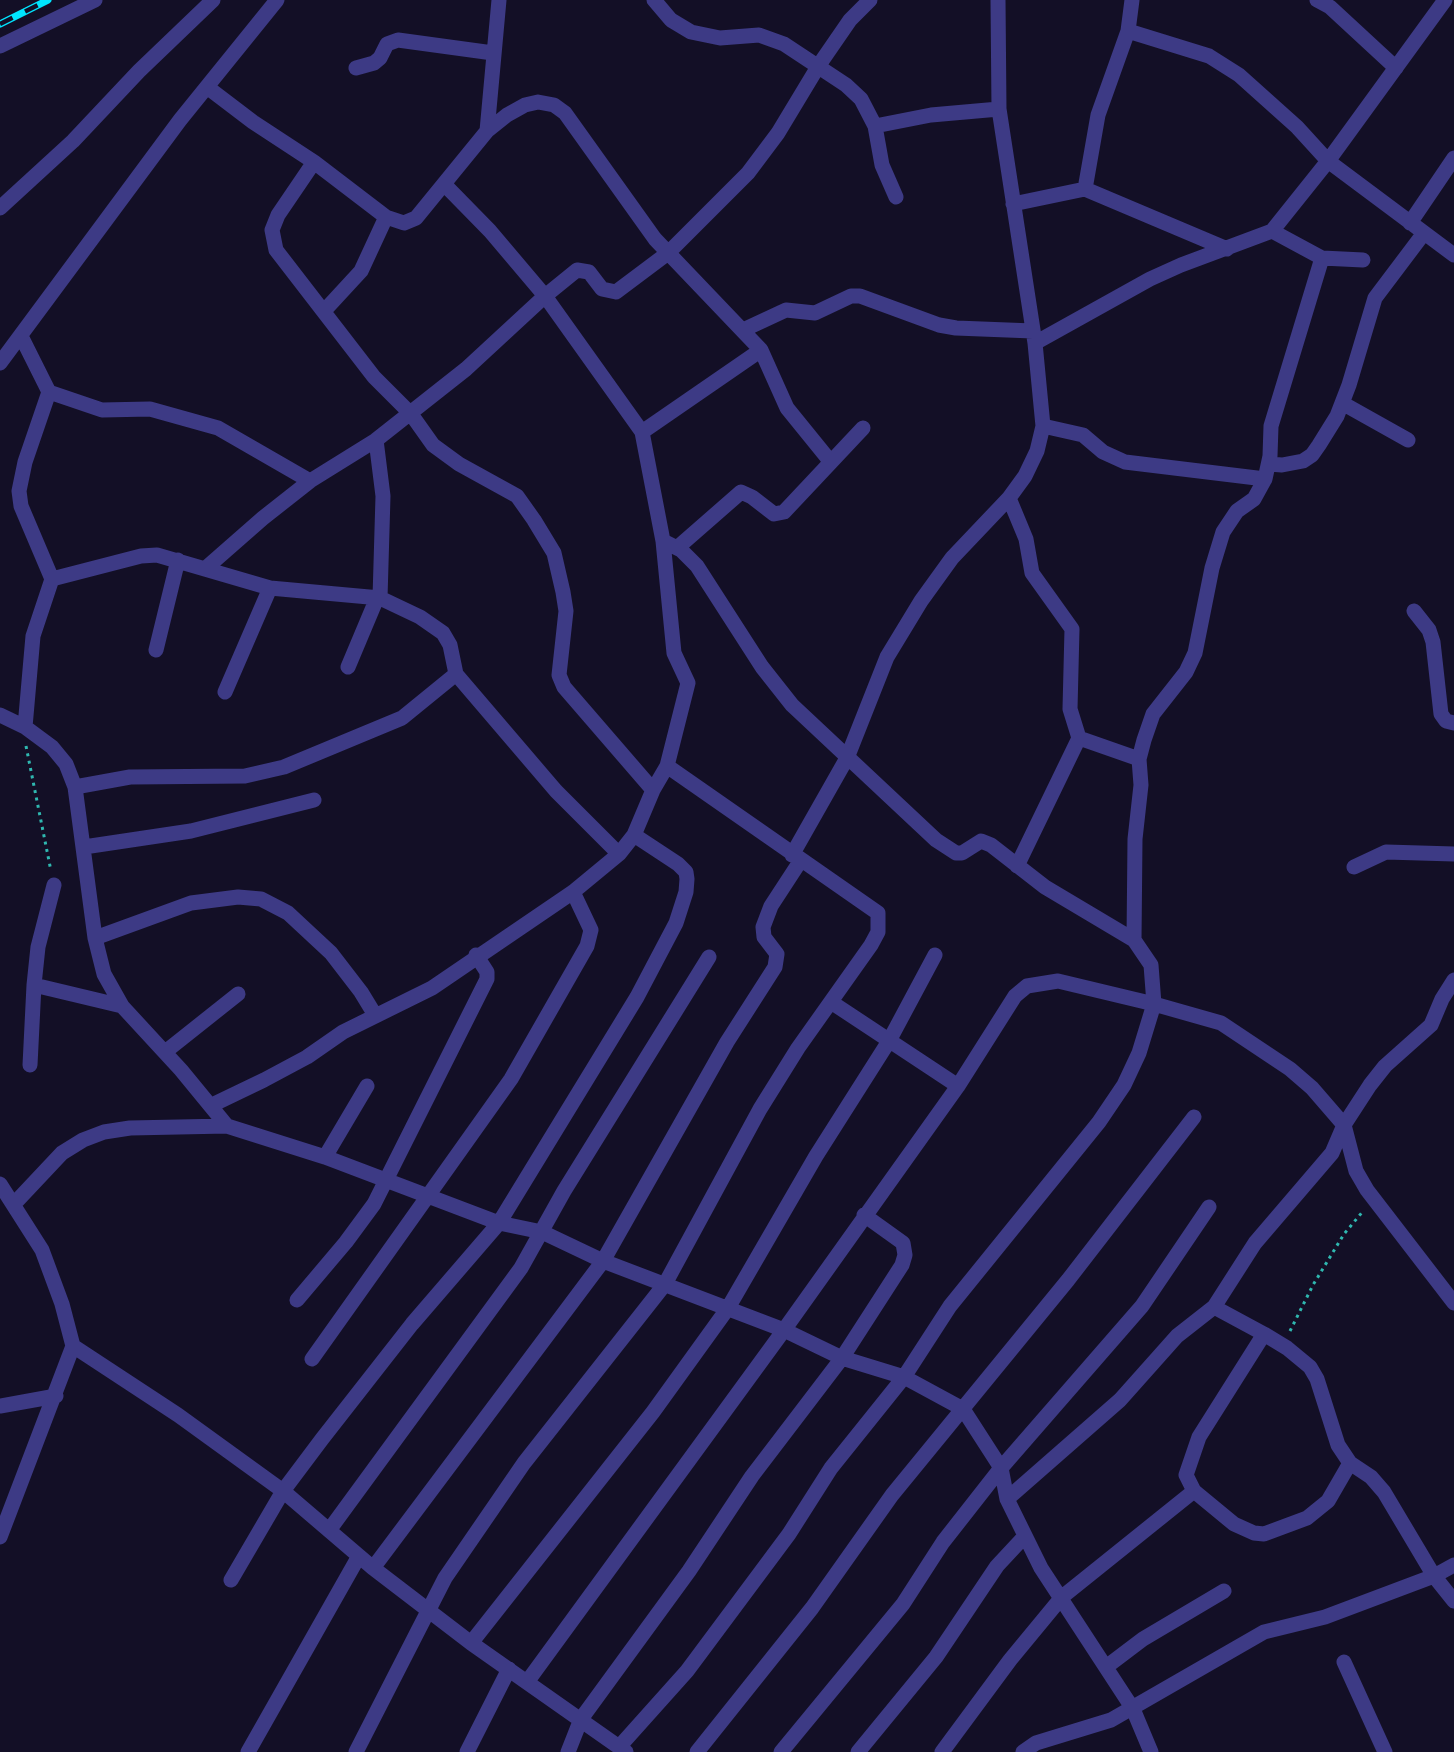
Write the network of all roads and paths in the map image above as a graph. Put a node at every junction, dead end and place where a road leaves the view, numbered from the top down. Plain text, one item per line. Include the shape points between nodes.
1 (95, 0) edge
2 (213, 0) edge
3 (277, 0) edge
4 (499, 0) edge
5 (654, 0) edge
6 (870, 0) edge
7 (998, 0) edge
8 (1132, 0) edge
9 (1317, 0) edge
10 (1445, 0) edge
11 (1128, 31) junction
12 (0, 46) edge
13 (493, 53) junction
14 (819, 65) junction
15 (356, 68) dead end
16 (1396, 68) junction
17 (207, 87) junction
18 (999, 109) junction
19 (875, 126) junction
20 (487, 131) junction
21 (1454, 158) edge
22 (1328, 161) junction
23 (314, 162) junction
24 (444, 184) junction
25 (1085, 189) junction
26 (896, 197) dead end
27 (1012, 204) junction
28 (0, 208) edge
29 (386, 217) junction
30 (1410, 223) junction
31 (1272, 231) junction
32 (1424, 233) junction
33 (1227, 249) junction
34 (668, 253) junction
35 (1454, 255) edge
36 (1322, 258) junction
37 (1363, 260) dead end
38 (545, 296) junction
39 (325, 310) junction
40 (743, 330) junction
41 (21, 336) junction
42 (1034, 337) junction
43 (761, 350) junction
44 (0, 363) edge
45 (49, 392) junction
46 (1342, 403) junction
47 (411, 414) junction
48 (1043, 426) junction
49 (863, 428) dead end
50 (642, 432) junction
51 (376, 440) junction
52 (1408, 440) dead end
53 (830, 461) junction
54 (1269, 464) junction
55 (1265, 479) junction
56 (310, 481) junction
57 (1009, 498) junction
58 (670, 545) junction
59 (178, 560) junction
60 (206, 568) junction
61 (52, 579) junction
62 (270, 588) junction
63 (379, 598) junction
64 (1414, 611) dead end
65 (156, 650) dead end
66 (348, 667) dead end
67 (456, 674) junction
68 (225, 692) dead end
69 (0, 715) edge
70 (1454, 723) edge
71 (28, 729) junction
72 (1080, 738) junction
73 (847, 759) junction
74 (1139, 759) junction
75 (667, 766) junction
76 (75, 787) junction
77 (653, 790) junction
78 (314, 800) dead end
79 (634, 835) junction
80 (84, 847) junction
81 (619, 854) junction
82 (1454, 854) edge
83 (797, 857) junction
84 (1017, 866) junction
85 (1354, 867) dead end
86 (54, 885) joint
87 (573, 892) junction
88 (95, 938) junction
89 (1134, 940) junction
90 (476, 955) junction
91 (935, 955) dead end
92 (709, 957) dead end
93 (1454, 980) edge
94 (34, 985) junction
95 (238, 994) dead end
96 (831, 1002) junction
97 (1154, 1004) junction
98 (122, 1006) junction
99 (375, 1015) junction
100 (889, 1041) junction
101 (165, 1052) junction
102 (30, 1065) dead end
103 (367, 1086) dead end
104 (958, 1086) junction
105 (212, 1105) junction
106 (1194, 1117) dead end
107 (1344, 1125) junction
108 (227, 1126) junction
109 (326, 1157) junction
110 (385, 1179) junction
111 (0, 1184) edge
112 (428, 1196) junction
113 (1375, 1201) junction
114 (14, 1204) junction
115 (1209, 1207) dead end
116 (864, 1215) junction
117 (499, 1222) junction
118 (542, 1232) junction
119 (603, 1261) junction
120 (665, 1284) junction
121 (297, 1300) dead end
122 (1454, 1303) edge
123 (1214, 1307) junction
124 (728, 1308) junction
125 (784, 1330) junction
126 (1264, 1334) junction
127 (73, 1346) junction
128 (1284, 1346) junction
129 (842, 1358) junction
130 (312, 1359) dead end
131 (904, 1377) junction
132 (56, 1396) junction
133 (0, 1406) edge
134 (963, 1409) junction
135 (1350, 1463) junction
136 (1001, 1468) junction
137 (283, 1491) junction
138 (1194, 1491) junction
139 (1006, 1499) junction
140 (330, 1529) junction
141 (0, 1537) edge
142 (1024, 1537) junction
143 (359, 1556) junction
144 (1454, 1565) edge
145 (373, 1568) junction
146 (1434, 1576) junction
147 (231, 1580) dead end
148 (1224, 1591) dead end
149 (1062, 1597) junction
150 (1454, 1601) edge
151 (428, 1609) junction
152 (471, 1643) junction
153 (1344, 1662) dead end
154 (1106, 1667) junction
155 (509, 1669) junction
156 (527, 1682) junction
157 (1133, 1709) junction
158 (580, 1719) junction
159 (623, 1750) edge
160 (248, 1752) edge
161 (356, 1752) edge
162 (467, 1752) edge
163 (568, 1752) edge
164 (697, 1752) edge
165 (782, 1752) edge
166 (858, 1752) edge
167 (942, 1752) edge
168 (1023, 1752) edge
169 (1151, 1752) edge
170 (1385, 1752) edge

1 - 12 street
2 - 28 street via 73,141
3 - 17 street
4 - 13 street
5 - 14 street via 670,21 691,32 720,38 772,38
6 - 14 street via 850,20
7 - 18 street
8 - 11 street
9 - 16 street via 1330,7
10 - 16 street
11 - 22 street via 1201,53 1239,75
11 - 25 street via 1098,115
13 - 15 street via 398,40 390,42 374,63
13 - 20 street
14 - 19 street via 861,99
14 - 34 street via 778,133 748,173
16 - 22 street
17 - 23 street
17 - 41 street
18 - 19 street via 931,115
18 - 27 street
19 - 26 street via 882,165
20 - 24 street
20 - 34 street via 525,105 554,105 565,113
21 - 30 street
22 - 30 street
22 - 31 street
23 - 29 street
23 - 39 street via 278,214 272,240
24 - 29 street via 416,218 404,223
24 - 38 street
25 - 27 street
25 - 33 street
27 - 42 street
29 - 39 street via 361,271
30 - 32 street
31 - 33 street
31 - 36 street
32 - 35 street
32 - 46 street via 1375,298
33 - 42 street via 1180,265
34 - 38 street via 616,292 602,289 589,273 577,270
34 - 40 street
36 - 37 street
36 - 54 street via 1271,426
38 - 47 street via 501,339
38 - 50 street
39 - 47 street via 374,376
40 - 42 street via 786,310 815,314 851,296 861,296 939,325
40 - 43 street
41 - 44 street
41 - 45 street
42 - 48 street
43 - 50 street
43 - 53 street via 787,408
45 - 56 street via 102,410 150,409 207,425 238,438
45 - 61 street via 19,491 21,506
46 - 52 street
46 - 54 street via 1312,455 1291,464
47 - 51 street
47 - 77 street via 433,446 517,496 534,520 554,553 563,592 566,611 559,668 562,681
48 - 55 street via 1074,431 1125,462
48 - 57 street via 1037,451
49 - 53 street
50 - 58 street
51 - 56 street
51 - 63 street via 383,496
53 - 58 street via 784,512 774,514 746,493 736,494
54 - 55 street
55 - 74 street via 1254,499 1237,511 1223,532 1195,653 1153,714
56 - 60 street
57 - 72 street via 1026,539 1032,573 1072,629 1070,709
57 - 73 street via 952,558 921,601 887,657
58 - 73 street via 697,566 762,667 792,705
58 - 75 street via 674,653 688,683
59 - 60 street
59 - 61 street via 141,556
59 - 65 street
60 - 62 street
61 - 71 street via 33,636
62 - 63 street
62 - 68 street
63 - 66 street
63 - 67 street via 420,617 443,633 450,645
64 - 70 street via 1433,642 1441,714
67 - 76 street via 402,718 284,767 245,776 130,777
67 - 81 street via 556,791
69 - 71 street
71 - 76 street via 52,747 66,764
71 - 86 path via 25,749
72 - 74 street
72 - 84 street
73 - 83 street
73 - 84 street via 948,849 962,853 977,842 985,842
74 - 89 street
75 - 77 street
75 - 83 street
76 - 80 street
77 - 79 street
78 - 80 street via 191,831
79 - 81 street
79 - 117 street via 686,872 686,892 676,923 637,997
80 - 88 street
81 - 87 street
82 - 85 street via 1386,852
83 - 96 street via 878,913 880,922 871,945
83 - 119 street via 763,927 764,937 777,954 775,967 727,1042
84 - 89 street
86 - 94 street via 42,927
87 - 90 street
87 - 112 street via 591,930 587,946 511,1079
88 - 98 street via 104,974
88 - 99 street via 191,903 238,897 261,899 288,913 331,953
89 - 97 street via 1151,965
90 - 99 street via 432,987
90 - 110 street via 489,975 487,980
91 - 100 street
92 - 118 street
93 - 107 street via 1431,1025 1385,1066
94 - 98 street
94 - 102 street
95 - 101 street
96 - 100 street
96 - 120 street via 733,1155
97 - 104 street via 1058,981 1027,986 1015,996
97 - 107 street via 1221,1023 1312,1088
97 - 131 street via 1139,1053 1100,1122 957,1297
98 - 101 street
99 - 105 street via 264,1080
100 - 104 street
100 - 124 street via 816,1156
101 - 105 street
103 - 109 street
104 - 116 street
105 - 108 street
106 - 134 street
107 - 113 street via 1356,1171
107 - 123 street via 1332,1153 1256,1242
108 - 109 street
108 - 114 street via 104,1132 62,1153
109 - 110 street
110 - 112 street
110 - 121 street via 366,1215
111 - 114 street
112 - 117 street
112 - 130 street
113 - 122 street
113 - 128 path via 1344,1234 1306,1297
114 - 127 street via 42,1250
115 - 136 street via 1142,1306
116 - 125 street
116 - 129 street via 903,1243 905,1255
117 - 118 street
117 - 137 street via 412,1324
118 - 119 street
118 - 140 street via 521,1268
119 - 120 street
119 - 145 street
120 - 124 street
120 - 151 street via 524,1463
123 - 126 street
123 - 139 street via 1177,1336 1120,1400
124 - 125 street
124 - 152 street via 653,1412
125 - 129 street
125 - 156 street
126 - 128 street
126 - 138 street via 1199,1437 1186,1475
127 - 132 street
127 - 137 street
128 - 135 street via 1310,1367 1317,1379 1338,1445
129 - 131 street
129 - 158 street via 752,1476 689,1571
131 - 134 street
131 - 159 street via 831,1468 789,1534 687,1671
132 - 133 street
132 - 141 street
134 - 136 street
134 - 164 street via 892,1495 812,1608
135 - 138 street via 1328,1501 1307,1518 1264,1534 1234,1524
135 - 146 street via 1384,1492
136 - 139 street
136 - 165 street via 943,1542 903,1604
137 - 140 street
137 - 147 street
138 - 149 street
139 - 142 street
140 - 143 street
142 - 149 street
142 - 166 street via 997,1566 936,1657
143 - 145 street
143 - 160 street
144 - 146 street
145 - 151 street
146 - 150 street
146 - 157 street via 1325,1617 1264,1632
148 - 154 street
149 - 154 street
149 - 167 street via 1010,1659
151 - 152 street
151 - 161 street
152 - 155 street
153 - 170 street
154 - 157 street
155 - 156 street
155 - 162 street
156 - 158 street
157 - 168 street via 1111,1720 1036,1743
157 - 169 street
158 - 159 street
158 - 163 street

